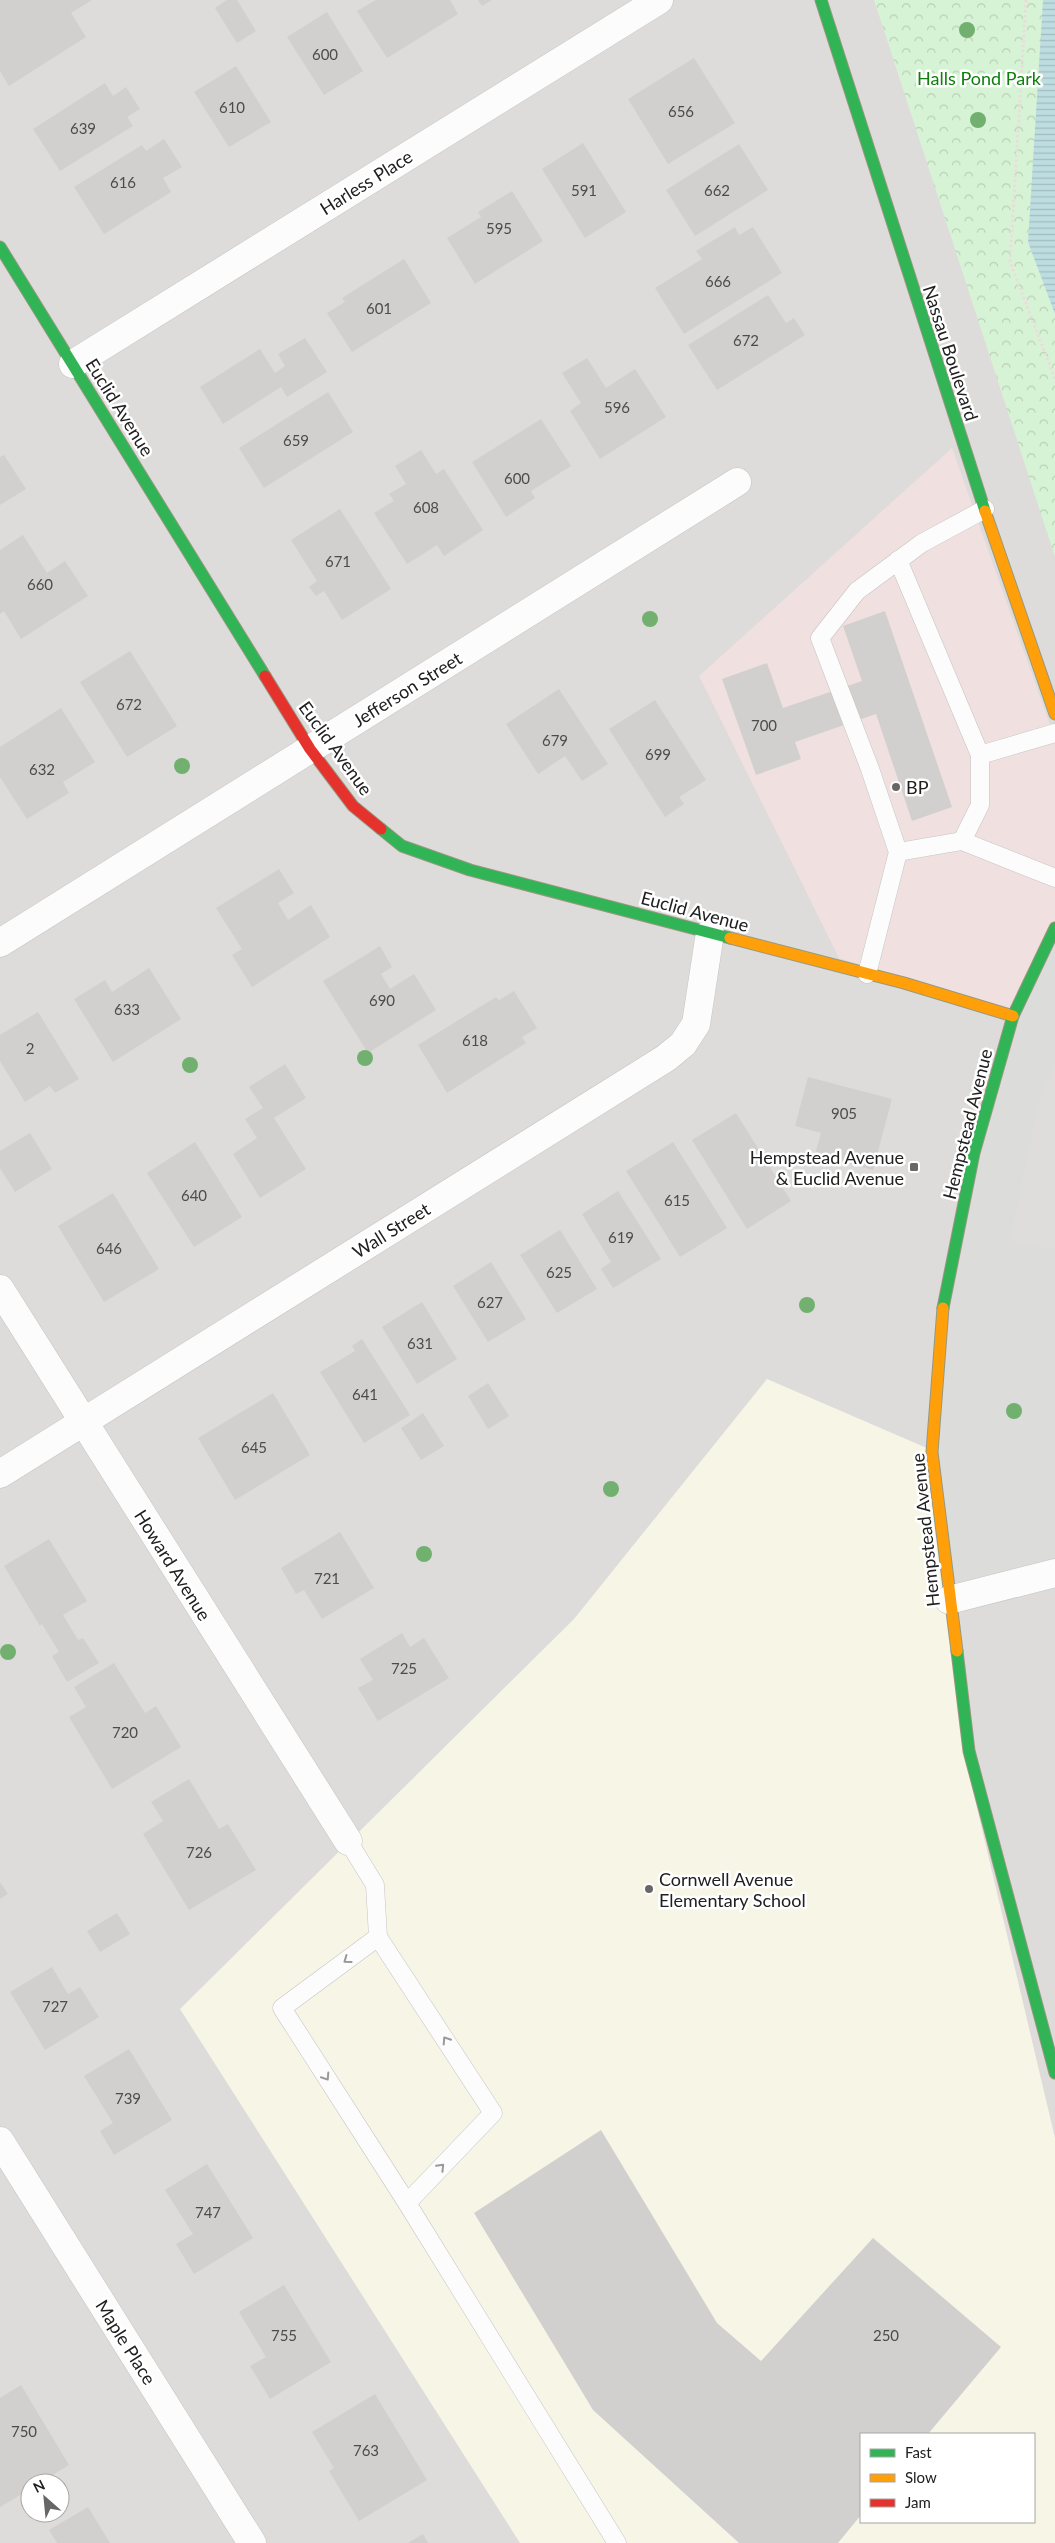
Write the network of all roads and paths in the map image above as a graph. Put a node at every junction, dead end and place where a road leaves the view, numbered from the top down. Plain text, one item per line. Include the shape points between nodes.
1 (659, 0) edge
2 (820, 0) edge
3 (1026, 0) edge
4 (0, 246) edge
5 (74, 364) junction
6 (1055, 379) edge
7 (737, 482) dead end
8 (985, 509) junction
9 (898, 560) junction
10 (1032, 648) junction
11 (1047, 652) dead end
12 (1055, 714) edge
13 (1055, 733) edge
14 (310, 749) junction
15 (980, 756) junction
16 (962, 841) junction
17 (898, 852) junction
18 (1055, 878) edge
19 (1055, 928) edge
20 (710, 933) junction
21 (0, 943) edge
22 (867, 974) junction
23 (1013, 1016) junction
24 (0, 1288) edge
25 (83, 1422) junction
26 (0, 1474) edge
27 (1055, 1573) edge
28 (949, 1600) junction
29 (348, 1841) joint
30 (378, 1937) junction
31 (1055, 2073) edge
32 (0, 2141) edge
33 (407, 2202) junction
34 (252, 2543) edge
35 (618, 2543) edge

1 - 5 street, Harless Place
2 - 8 main road, Nassau Boulevard
3 - 6 path via 1010,262
4 - 5 main road, Euclid Avenue
5 - 14 main road, Euclid Avenue
7 - 14 street, Jefferson Street
8 - 9 lane via 922,543
8 - 10 main road, Nassau Boulevard
9 - 15 lane
9 - 17 lane via 857,591 820,638
10 - 11 main road
10 - 12 main road, Nassau Boulevard
13 - 15 lane
14 - 20 main road, Euclid Avenue via 353,806 402,846 470,870
14 - 21 street, Jefferson Street
15 - 16 lane via 980,805
16 - 17 lane
16 - 18 lane
17 - 22 lane
19 - 23 main road, Hempstead Avenue
20 - 22 main road, Euclid Avenue
20 - 25 street, Wall Street via 696,1024 683,1044 666,1058
22 - 23 main road, Euclid Avenue
23 - 28 main road, Hempstead Avenue via 974,1154 943,1309 932,1452
24 - 25 street, Howard Avenue
25 - 26 street, Wall Street
25 - 29 street, Howard Avenue
27 - 28 street
28 - 31 main road, Hempstead Avenue via 969,1751
29 - 30 lane via 375,1885
33 -> 30 lane via 493,2113
30 -> 33 lane via 282,2008
32 - 34 street, Maple Place
33 - 35 lane

